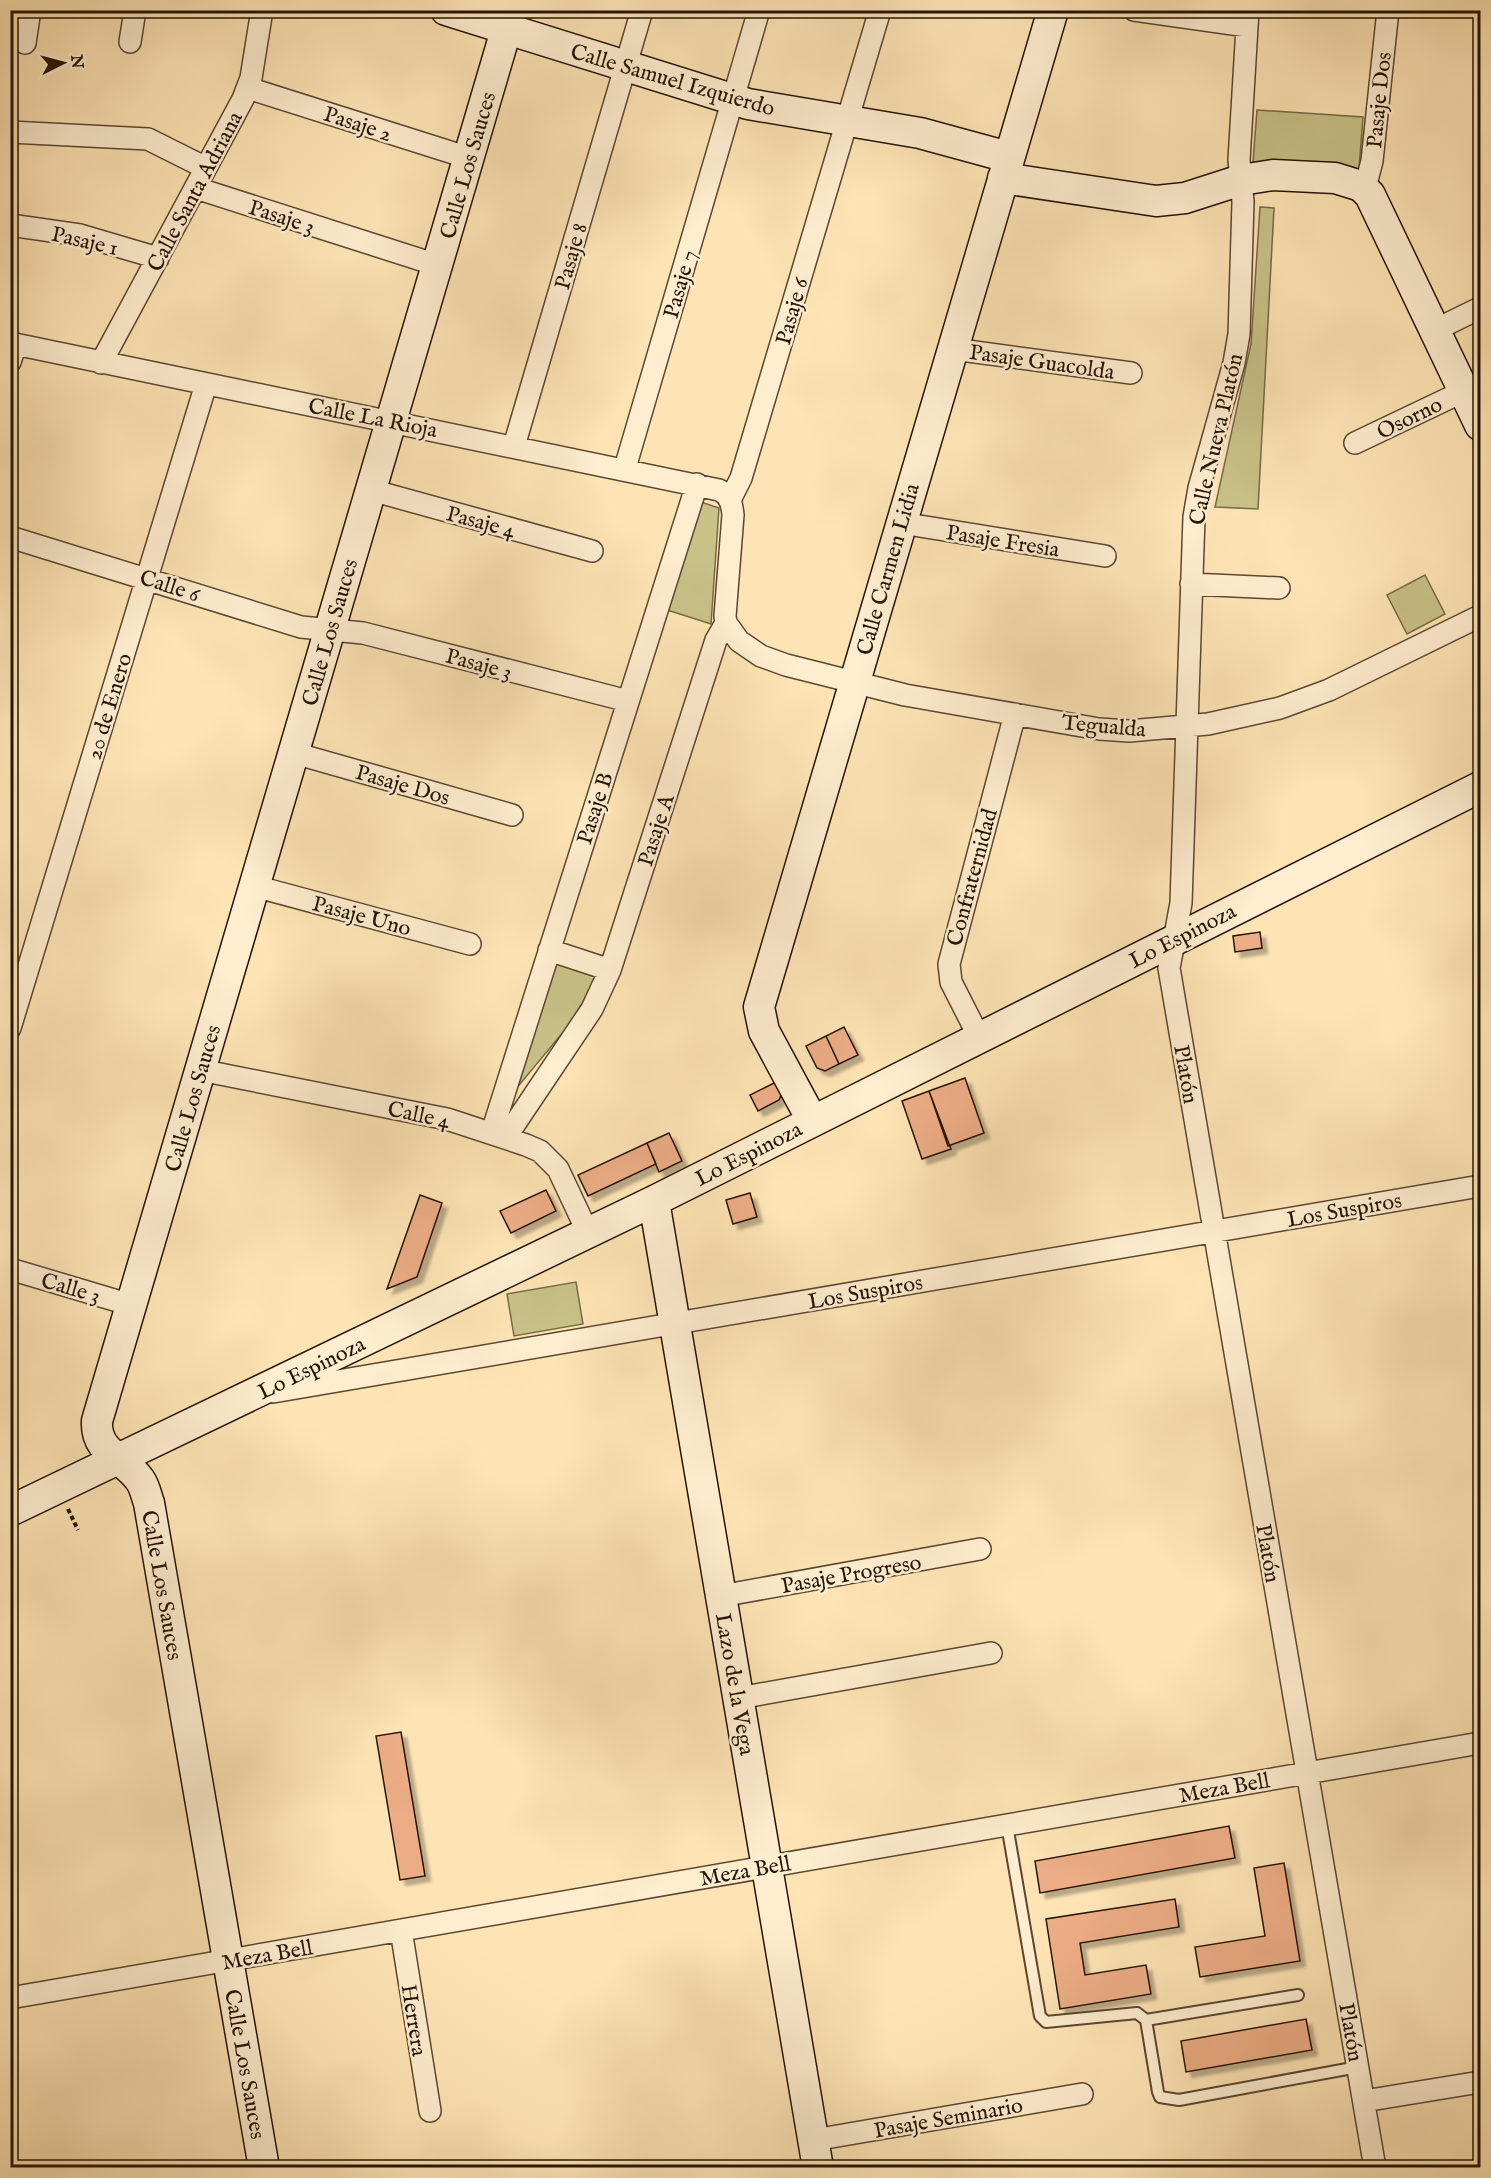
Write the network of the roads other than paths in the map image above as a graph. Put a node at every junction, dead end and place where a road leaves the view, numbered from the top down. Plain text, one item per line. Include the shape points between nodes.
1 (30, 10) edge
2 (135, 10) edge
3 (262, 10) edge
4 (446, 10) edge
5 (642, 10) edge
6 (759, 10) edge
7 (880, 10) edge
8 (1053, 10) edge
9 (1134, 10) edge
10 (1388, 10) edge
11 (1247, 18) edge
12 (510, 20) edge
13 (25, 42) dead end
14 (130, 42) dead end
15 (625, 66) junction
16 (248, 88) junction
17 (733, 100) junction
18 (847, 120) junction
19 (10, 132) edge
20 (469, 158) junction
21 (206, 168) junction
22 (1006, 168) junction
23 (1241, 180) junction
24 (196, 188) junction
25 (1365, 188) junction
26 (10, 225) edge
27 (158, 258) junction
28 (437, 265) junction
29 (1480, 308) edge
30 (1435, 330) junction
31 (952, 348) junction
32 (12, 349) edge
33 (101, 363) junction
34 (1131, 373) dead end
35 (206, 384) junction
36 (1464, 391) junction
37 (392, 421) junction
38 (1480, 425) edge
39 (1355, 443) dead end
40 (514, 447) junction
41 (624, 468) junction
42 (697, 484) junction
43 (371, 490) junction
44 (730, 500) junction
45 (901, 523) junction
46 (10, 537) edge
47 (592, 551) dead end
48 (1105, 556) dead end
49 (147, 578) junction
50 (1191, 584) junction
51 (1279, 588) dead end
52 (1480, 616) edge
53 (726, 623) junction
54 (330, 630) junction
55 (854, 683) junction
56 (628, 701) junction
57 (1015, 714) junction
58 (1186, 726) junction
59 (294, 753) junction
60 (1480, 786) edge
61 (512, 815) dead end
62 (254, 886) junction
63 (1174, 939) junction
64 (471, 944) dead end
65 (549, 950) junction
66 (610, 970) junction
67 (10, 1028) edge
68 (979, 1037) junction
69 (200, 1070) junction
70 (812, 1120) junction
71 (499, 1134) junction
72 (1480, 1186) edge
73 (654, 1202) junction
74 (1214, 1231) junction
75 (588, 1233) junction
76 (10, 1269) edge
77 (131, 1305) junction
78 (674, 1323) junction
79 (249, 1396) junction
80 (117, 1460) junction
81 (10, 1511) edge
82 (980, 1549) dead end
83 (721, 1596) junction
84 (991, 1653) dead end
85 (739, 1698) junction
86 (1480, 1743) edge
87 (1307, 1773) junction
88 (1007, 1825) junction
89 (768, 1867) junction
90 (401, 1930) junction
91 (228, 1960) junction
92 (1298, 1995) dead end
93 (10, 1998) edge
94 (1146, 2020) junction
95 (1358, 2067) junction
96 (1480, 2082) edge
97 (1082, 2094) dead end
98 (1364, 2101) junction
99 (430, 2110) dead end
100 (816, 2154) edge
101 (264, 2168) edge
102 (1376, 2168) edge

1 - 13 street
2 - 14 street
3 - 16 street, Calle Santa Adriana
4 - 12 street, Calle Samuel Izquierdo
5 - 15 street, Pasaje 8
6 - 17 street, Pasaje 7
7 - 18 street, Pasaje 6
8 - 22 street, Calle Carmen Lidia
9 - 11 street
10 - 25 street, Pasaje Dos via 1372,161
11 - 23 street, Calle Nueva Platón
12 - 15 street, Calle Samuel Izquierdo
12 - 20 street, Calle Los Sauces
15 - 17 street, Calle Samuel Izquierdo
15 - 40 street, Pasaje 8
16 - 20 street, Pasaje 2
16 - 21 street, Calle Santa Adriana
17 - 18 street, Calle Samuel Izquierdo via 784,112
17 - 41 street, Pasaje 7
18 - 22 street, Calle Samuel Izquierdo via 938,137
18 - 44 street, Pasaje 6 via 741,478
19 - 21 street via 148,139
20 - 28 street, Calle Los Sauces
21 - 24 street, Calle Santa Adriana
22 - 23 street, Calle Samuel Izquierdo via 1156,201 1185,198
22 - 31 street, Calle Carmen Lidia
23 - 25 street via 1273,175 1328,177
23 - 50 street, Calle Nueva Platón via 1239,334 1196,503
24 - 27 street, Calle Santa Adriana
24 - 28 street, Pasaje 3
25 - 30 street
26 - 27 street, Pasaje 1 via 80,235
27 - 33 street, Calle Santa Adriana
28 - 37 street, Calle Los Sauces
29 - 30 street
30 - 36 street
31 - 34 street, Pasaje Guacolda
31 - 45 street, Calle Carmen Lidia
32 - 33 street, Calle La Rioja
33 - 35 street, Calle La Rioja
35 - 37 street, Calle La Rioja
35 - 49 street, 20 de Enero
36 - 38 street
36 - 39 street, Osorno
37 - 40 street, Calle La Rioja
37 - 43 street, Calle Los Sauces
40 - 41 street, Calle La Rioja
41 - 42 street, Calle La Rioja
42 - 44 street, Calle La Rioja via 725,493
42 - 56 street, Pasaje B
43 - 47 street, Pasaje 4
43 - 54 street, Calle Los Sauces
44 - 53 street, Pasaje A via 733,516 724,606
45 - 48 street, Pasaje Fresia
45 - 55 street, Calle Carmen Lidia
46 - 49 street, Calle 6
49 - 54 street, Calle 6 via 301,627
49 - 67 street, 20 de Enero
50 - 51 street
50 - 58 street, Calle Nueva Platón
52 - 58 street, Tegualda via 1304,700 1232,720
53 - 55 street, Tegualda via 739,641 762,656
53 - 66 street, Pasaje A via 716,640
54 - 56 street, Pasaje 3 via 363,633
54 - 59 street, Calle Los Sauces
55 - 57 street, Tegualda
55 - 70 street, Calle Carmen Lidia via 759,1007 764,1031
56 - 65 street, Pasaje B
57 - 58 street, Tegualda via 1115,730
57 - 68 street, Confraternidad via 949,964 951,982
58 - 63 street, Calle Nueva Platón via 1181,903
59 - 61 street, Pasaje Dos
59 - 62 street, Calle Los Sauces
60 - 63 street, Lo Espinoza
62 - 64 street, Pasaje Uno
62 - 69 street, Calle Los Sauces
63 - 68 street, Lo Espinoza
63 - 74 street, Platón via 1169,968
65 - 66 street
65 - 71 street, Pasaje B
66 - 71 street, Pasaje A via 592,1009
68 - 70 street, Lo Espinoza
69 - 71 street, Calle 4 via 413,1112
69 - 77 street, Calle Los Sauces
70 - 73 street, Lo Espinoza
71 - 75 street, Calle 4 via 551,1159 565,1180
72 - 74 street, Los Suspiros
73 - 75 street, Lo Espinoza
73 - 78 street, Lazo de la Vega
74 - 78 street, Los Suspiros
74 - 87 street, Platón
75 - 79 street, Lo Espinoza
76 - 77 street, Calle 3
77 - 80 street, Calle Los Sauces via 97,1421 100,1442
78 - 79 street, Los Suspiros
78 - 83 street, Lazo de la Vega
79 - 80 street, Lo Espinoza
80 - 81 street, Lo Espinoza
80 - 91 street, Calle Los Sauces via 140,1479 149,1503
82 - 83 street, Pasaje Progreso
83 - 85 street, Lazo de la Vega
84 - 85 street
85 - 89 street, Lazo de la Vega
86 - 87 street, Meza Bell
87 - 88 street, Meza Bell
87 - 95 street, Platón
88 - 89 street, Meza Bell
88 - 94 lane via 1040,2016 1053,2023 1130,2012
89 - 90 street, Meza Bell
89 - 100 street, Lazo de la Vega
90 - 91 street, Meza Bell
90 - 99 street, Herrera
91 - 93 street, Meza Bell
91 - 101 street, Calle Los Sauces
92 - 94 lane
94 - 95 lane via 1158,2092 1168,2100
95 - 98 street, Platón
96 - 98 street
97 - 100 street, Pasaje Seminario
98 - 102 street, Platón

